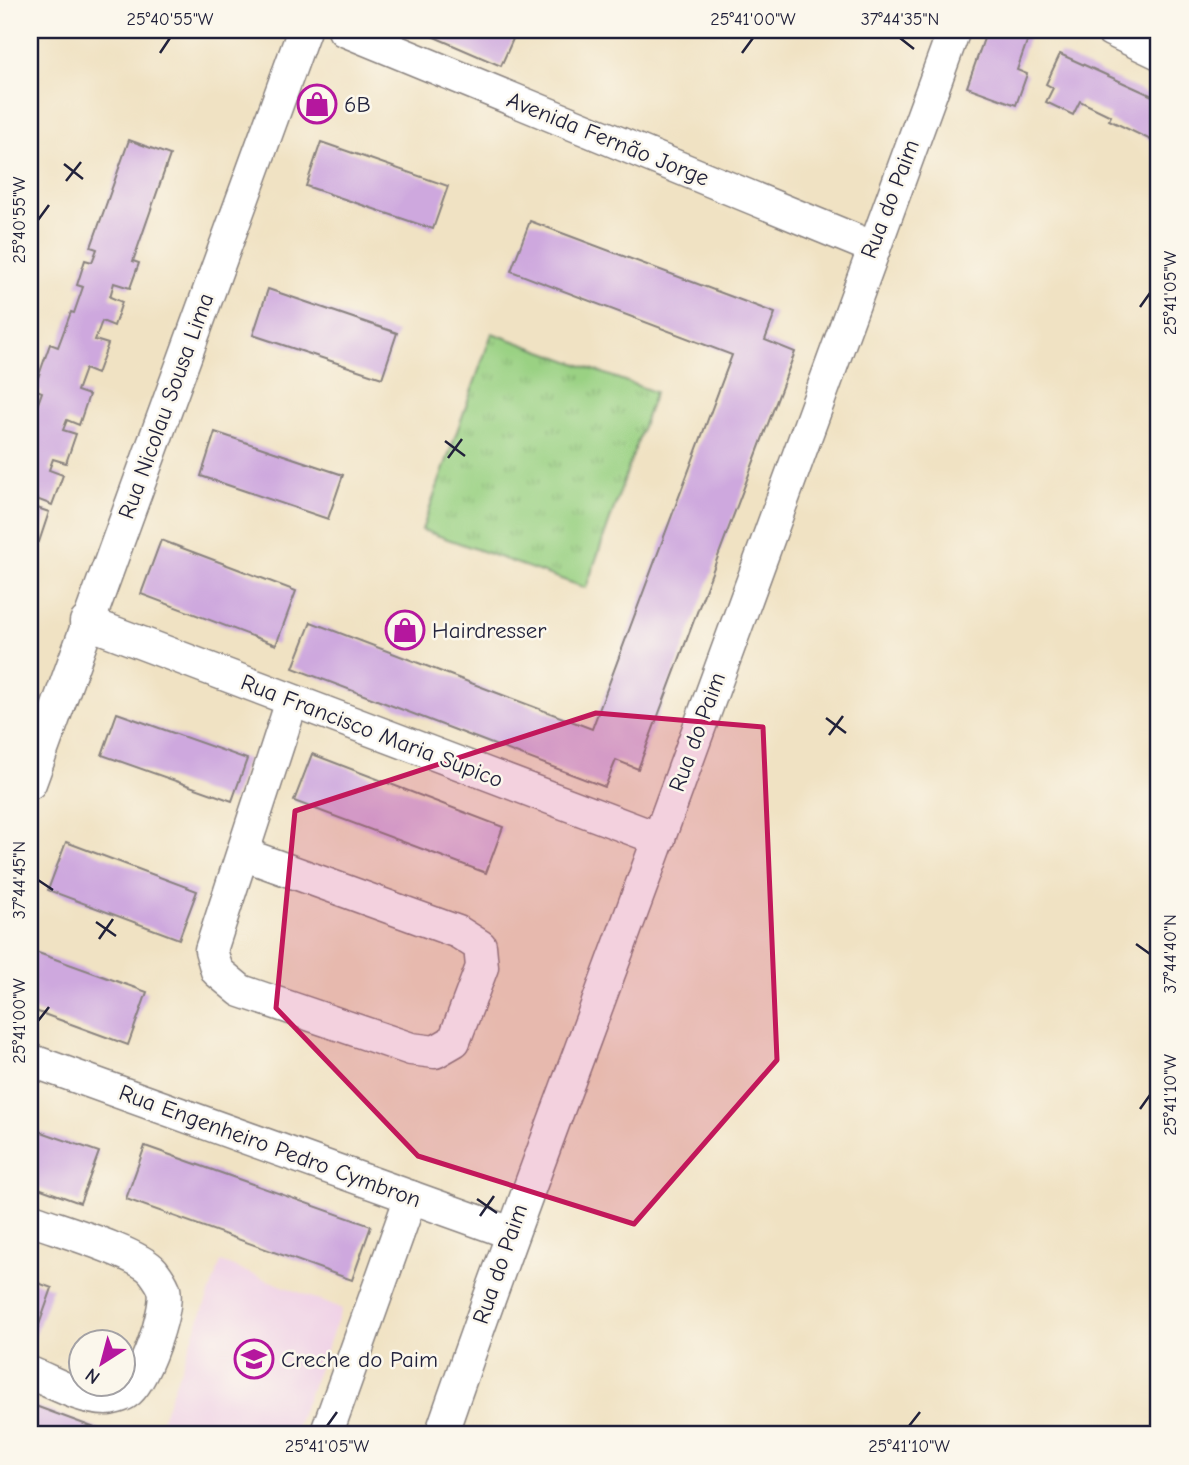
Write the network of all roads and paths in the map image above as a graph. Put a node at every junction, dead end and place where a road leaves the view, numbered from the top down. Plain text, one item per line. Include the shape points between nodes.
1 (304, 30) edge
2 (344, 30) edge
3 (954, 30) edge
4 (1111, 30) edge
5 (1159, 53) edge
6 (872, 247) junction
7 (86, 622) junction
8 (292, 701) junction
9 (30, 783) edge
10 (659, 839) junction
11 (243, 854) junction
12 (30, 1060) edge
13 (411, 1197) junction
14 (30, 1219) edge
15 (511, 1233) junction
16 (30, 1373) edge
17 (326, 1435) edge
18 (441, 1435) edge

1 - 7 street, Rua Nicolau Sousa Lima
2 - 6 street, Avenida Fernão Jorge
3 - 6 street, Rua do Paim
4 - 5 street
6 - 10 street, Rua do Paim
7 - 8 street, Rua Francisco Maria Supico
7 - 9 street, Rua Nicolau Sousa Lima
8 - 10 street, Rua Francisco Maria Supico
8 - 11 street
10 - 15 street, Rua do Paim
11 - 11 street via 211,950 217,971 241,991 411,1049 435,1052 454,1041 482,967 480,946 458,932
12 - 13 street, Rua Engenheiro Pedro Cymbron
13 - 15 street, Rua Engenheiro Pedro Cymbron
13 - 17 street
14 - 16 street via 130,1256 152,1269 164,1289 152,1346 141,1376 127,1393 107,1399 85,1395
15 - 18 street, Rua do Paim

